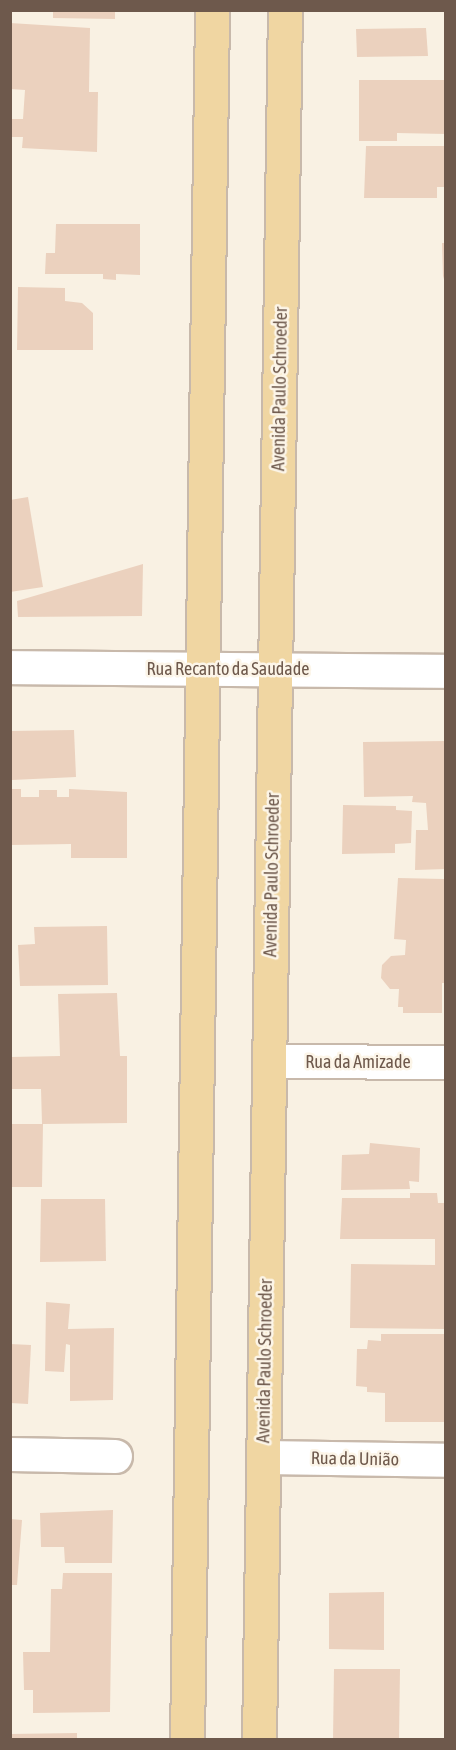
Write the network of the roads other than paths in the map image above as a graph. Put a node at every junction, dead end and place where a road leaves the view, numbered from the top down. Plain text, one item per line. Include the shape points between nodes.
1 (212, 10) edge
2 (285, 10) edge
3 (10, 667) edge
4 (202, 669) junction
5 (275, 669) junction
6 (446, 670) edge
7 (270, 1061) junction
8 (446, 1062) edge
9 (10, 1454) edge
10 (115, 1456) dead end
11 (264, 1458) junction
12 (446, 1460) edge
13 (187, 1740) edge
14 (259, 1740) edge

1 - 4 main road
2 - 5 main road, Avenida Paulo Schroeder
3 - 4 street, Rua Recanto da Saudade
4 - 5 street, Rua Recanto da Saudade
4 - 13 main road
5 - 6 street, Rua Recanto da Saudade
5 - 7 main road, Avenida Paulo Schroeder
7 - 8 street, Rua da Amizade
7 - 11 main road, Avenida Paulo Schroeder
9 - 10 street
11 - 12 street, Rua da União
11 - 14 main road, Avenida Paulo Schroeder

